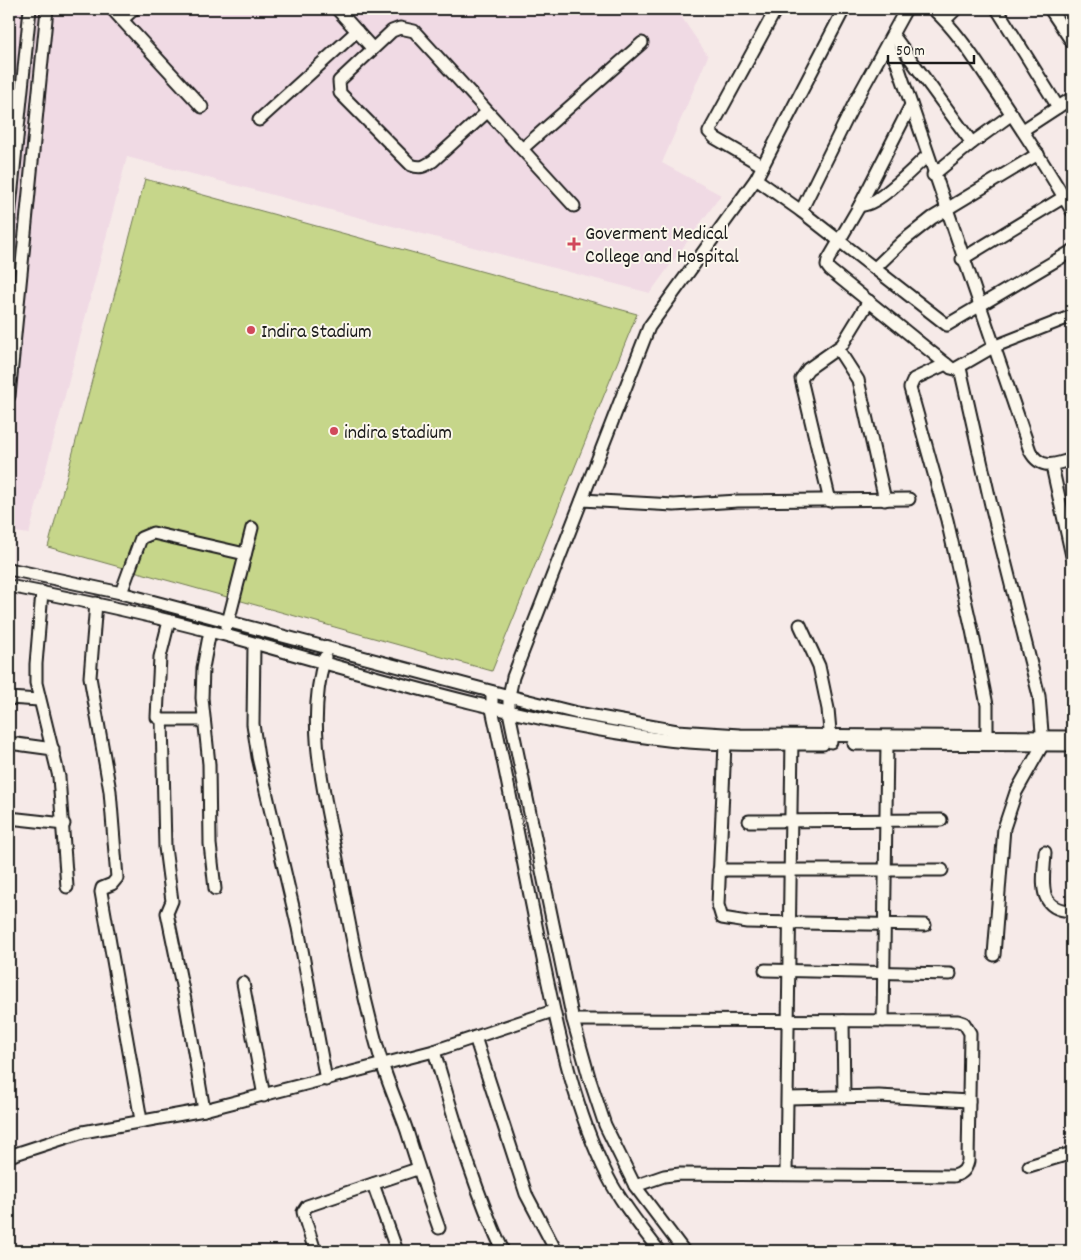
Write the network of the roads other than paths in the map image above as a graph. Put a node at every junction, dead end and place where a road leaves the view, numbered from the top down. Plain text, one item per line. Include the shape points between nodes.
1 (30, 9) edge
2 (47, 9) edge
3 (112, 9) edge
4 (134, 9) edge
5 (337, 9) edge
6 (776, 9) edge
7 (844, 9) edge
8 (906, 9) edge
9 (934, 9) edge
10 (956, 9) edge
11 (998, 9) edge
12 (1050, 9) edge
13 (122, 20) junction
14 (945, 20) junction
15 (357, 31) junction
16 (890, 40) junction
17 (1072, 42) edge
18 (642, 43) dead end
19 (372, 48) junction
20 (1072, 98) edge
21 (911, 105) junction
22 (202, 107) dead end
23 (1058, 108) junction
24 (487, 112) junction
25 (1012, 114) junction
26 (259, 120) dead end
27 (1023, 130) junction
28 (972, 143) junction
29 (522, 149) junction
30 (1038, 154) junction
31 (927, 156) junction
32 (763, 166) junction
33 (934, 176) junction
34 (756, 179) junction
35 (1064, 197) junction
36 (860, 205) junction
37 (574, 206) dead end
38 (945, 209) junction
39 (801, 211) junction
40 (1072, 211) edge
41 (9, 218) edge
42 (840, 241) junction
43 (1072, 250) edge
44 (962, 259) junction
45 (875, 268) junction
46 (9, 295) edge
47 (19, 302) junction
48 (869, 302) junction
49 (978, 305) junction
50 (1072, 316) edge
51 (993, 347) junction
52 (838, 349) junction
53 (946, 364) junction
54 (960, 368) junction
55 (9, 396) edge
56 (1072, 459) edge
57 (1052, 466) junction
58 (909, 499) dead end
59 (582, 500) junction
60 (885, 500) junction
61 (830, 501) junction
62 (252, 528) dead end
63 (246, 554) junction
64 (1072, 556) edge
65 (9, 569) edge
66 (9, 586) edge
67 (42, 592) junction
68 (121, 593) junction
69 (96, 603) junction
70 (169, 621) junction
71 (228, 621) junction
72 (800, 625) dead end
73 (210, 631) junction
74 (225, 635) junction
75 (254, 644) junction
76 (328, 647) junction
77 (324, 663) junction
78 (492, 692) junction
79 (509, 696) junction
80 (9, 698) edge
81 (39, 700) junction
82 (492, 709) junction
83 (509, 712) junction
84 (162, 720) junction
85 (204, 720) junction
86 (1072, 736) edge
87 (792, 740) junction
88 (831, 740) junction
89 (987, 740) junction
90 (1043, 740) junction
91 (9, 743) edge
92 (725, 744) junction
93 (887, 744) junction
94 (1072, 745) edge
95 (53, 749) junction
96 (9, 818) edge
97 (886, 819) junction
98 (793, 820) junction
99 (941, 820) dead end
100 (749, 821) dead end
101 (64, 824) junction
102 (1045, 852) dead end
103 (885, 868) junction
104 (792, 869) junction
105 (720, 870) junction
106 (942, 870) dead end
107 (67, 887) dead end
108 (215, 890) dead end
109 (1072, 911) edge
110 (791, 923) junction
111 (884, 925) junction
112 (925, 925) dead end
113 (994, 955) dead end
114 (790, 969) junction
115 (765, 970) dead end
116 (883, 971) junction
117 (950, 974) dead end
118 (243, 983) dead end
119 (553, 1011) junction
120 (573, 1020) junction
121 (789, 1021) junction
122 (843, 1021) junction
123 (882, 1021) junction
124 (475, 1037) junction
125 (434, 1051) junction
126 (382, 1062) junction
127 (326, 1080) junction
128 (264, 1096) junction
129 (844, 1097) junction
130 (788, 1098) junction
131 (969, 1100) junction
132 (204, 1110) junction
133 (142, 1120) junction
134 (1072, 1153) edge
135 (9, 1156) edge
136 (1029, 1166) dead end
137 (417, 1169) junction
138 (786, 1174) junction
139 (373, 1184) junction
140 (635, 1186) junction
141 (439, 1228) dead end
142 (315, 1251) edge
143 (397, 1251) edge
144 (503, 1251) edge
145 (556, 1251) edge
146 (660, 1251) edge
147 (684, 1251) edge

1 - 41 street
2 - 47 street
3 - 13 street
4 - 13 street
5 - 15 street
6 - 32 street via 709,132
7 - 32 street
8 - 16 street
9 - 14 street
10 - 14 street
11 - 23 street
12 - 17 street
13 - 22 street
14 - 25 street
15 - 19 street
15 - 26 street
16 - 21 street
16 - 28 street
16 - 39 street
18 - 29 street
19 - 24 street via 392,31 400,28 414,31
19 - 24 street via 343,75 338,87 340,94 411,165 418,168 433,161
20 - 23 street
21 - 31 street
21 - 36 street
23 - 27 street
24 - 29 street
25 - 27 street
25 - 28 street
27 - 30 street
28 - 33 street
29 - 37 street
30 - 35 street
30 - 38 street
31 - 33 street
31 - 36 street via 876,200
32 - 34 street
33 - 38 street
34 - 39 street
34 - 59 street via 649,326
35 - 40 street
35 - 44 street
36 - 42 street
38 - 44 street
38 - 45 street
39 - 42 street
42 - 45 street
42 - 48 street via 827,266
43 - 49 street
44 - 49 street
45 - 49 street via 942,324 951,323
46 - 47 street
47 - 55 street
48 - 52 street
48 - 53 street
49 - 51 street
50 - 51 street
51 - 54 street
51 - 57 street via 1030,451 1037,461
52 - 60 street via 858,380
52 - 61 street via 808,369 801,378
53 - 54 street via 950,368
53 - 89 street via 914,379 910,388 960,577 988,705
54 - 90 street via 1038,696
56 - 57 street
57 - 64 street
58 - 60 street
59 - 61 street via 674,505
59 - 79 street via 512,678
60 - 61 street
62 - 63 street
63 - 68 street via 146,534 141,538
63 - 71 street
65 - 68 street
66 - 67 street
67 - 69 street
67 - 81 street via 36,664
68 - 71 street
69 - 70 street
69 - 133 street via 90,677 110,792 117,878 101,892
70 - 73 street
70 - 84 street via 157,681 156,713
71 - 74 street
71 - 76 street
72 - 88 street via 819,666
73 - 74 street
73 - 85 street via 202,683
74 - 75 street
75 - 77 street
75 - 127 street via 253,724 258,757 298,928
76 - 77 street
76 - 78 street
77 - 82 street
77 - 126 street via 318,688 317,753 359,968
78 - 79 street
78 - 82 street
79 - 83 street
79 - 87 street via 578,713 677,731
80 - 81 street
81 - 95 street
82 - 83 street
82 - 119 street
83 - 92 street via 653,738
83 - 120 street
84 - 85 street
84 - 132 street via 165,838 172,901 167,913
85 - 108 street
86 - 90 street
87 - 88 street
87 - 92 street
87 - 98 street
88 - 89 street
88 - 93 street
89 - 90 street
89 - 93 street
90 - 94 street
90 - 113 street via 1016,792 1004,828
91 - 95 street
92 - 105 street
93 - 97 street
95 - 101 street
96 - 101 street
97 - 98 street
97 - 99 street
97 - 103 street
98 - 100 street
98 - 104 street
101 - 107 street
102 - 109 street via 1044,895 1051,906 1061,911
103 - 104 street
103 - 106 street
103 - 111 street
104 - 105 street
104 - 110 street
105 - 110 street via 718,905 722,918
110 - 111 street
110 - 114 street
111 - 112 street
111 - 116 street
114 - 115 street
114 - 116 street
114 - 121 street
116 - 117 street
116 - 123 street
118 - 128 street
119 - 124 street
119 - 146 street via 589,1135 609,1179
120 - 121 street
120 - 140 street via 605,1125
121 - 122 street
121 - 130 street
122 - 123 street
122 - 129 street
123 - 131 street via 964,1023 970,1033
124 - 125 street
124 - 145 street via 526,1194
125 - 126 street
125 - 144 street via 472,1178
126 - 127 street
126 - 137 street
127 - 128 street
128 - 132 street
129 - 130 street
129 - 131 street
130 - 138 street
131 - 138 street via 968,1161 962,1174
132 - 133 street
133 - 135 street via 83,1132
134 - 136 street
137 - 139 street
137 - 141 street
138 - 140 street via 680,1174
139 - 142 street via 304,1209
139 - 143 street
140 - 147 street

